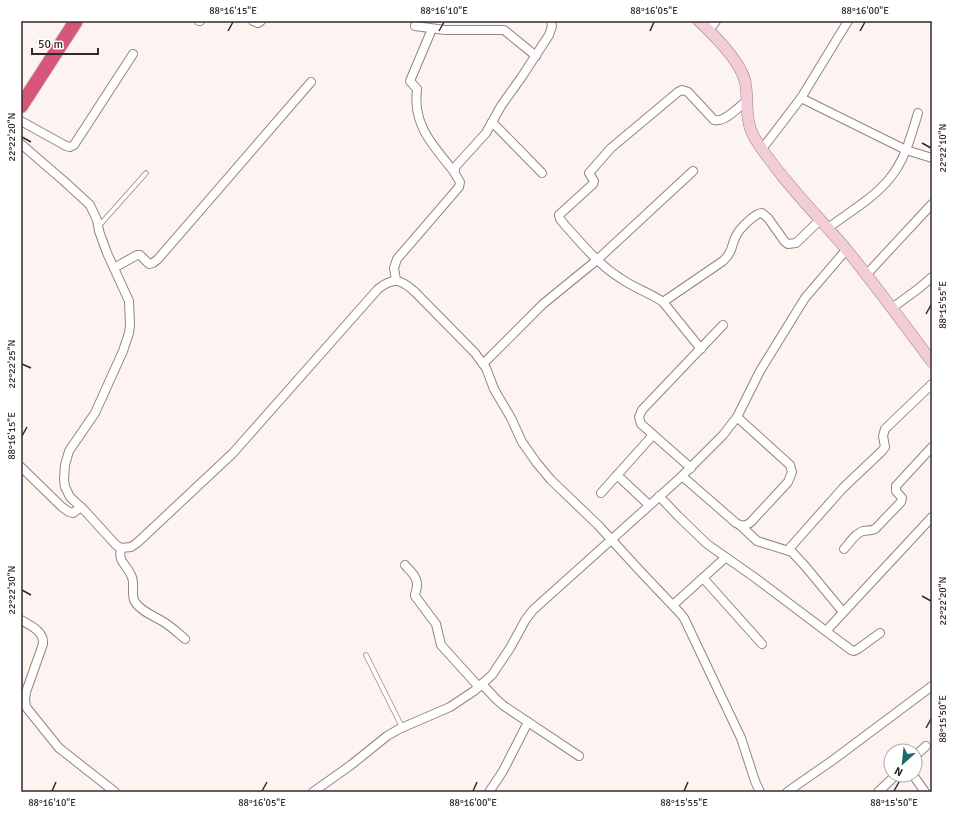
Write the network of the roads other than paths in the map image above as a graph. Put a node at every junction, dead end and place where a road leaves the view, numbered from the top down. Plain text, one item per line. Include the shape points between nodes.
1 (76, 21) edge
2 (253, 21) edge
3 (261, 21) edge
4 (551, 21) edge
5 (699, 21) edge
6 (848, 21) edge
7 (415, 26) dead end
8 (712, 26) edge
9 (432, 29) junction
10 (133, 54) dead end
11 (536, 56) junction
12 (311, 82) dead end
13 (801, 98) junction
14 (746, 101) junction
15 (21, 106) edge
16 (918, 114) dead end
17 (21, 121) edge
18 (492, 122) junction
19 (21, 144) edge
20 (762, 149) junction
21 (906, 150) junction
22 (932, 158) edge
23 (693, 171) dead end
24 (146, 173) dead end
25 (455, 173) junction
26 (542, 173) dead end
27 (932, 204) edge
28 (824, 224) junction
29 (98, 227) junction
30 (846, 250) junction
31 (597, 260) junction
32 (114, 268) junction
33 (866, 275) junction
34 (932, 277) edge
35 (396, 280) junction
36 (664, 302) junction
37 (892, 308) junction
38 (723, 325) dead end
39 (701, 349) junction
40 (932, 362) edge
41 (483, 364) junction
42 (932, 384) edge
43 (737, 417) junction
44 (653, 435) junction
45 (932, 447) edge
46 (21, 467) edge
47 (691, 468) junction
48 (617, 475) junction
49 (682, 476) junction
50 (601, 493) dead end
51 (659, 496) junction
52 (649, 505) junction
53 (81, 507) junction
54 (932, 517) edge
55 (740, 526) junction
56 (612, 539) junction
57 (121, 548) junction
58 (844, 549) dead end
59 (788, 550) junction
60 (725, 558) junction
61 (405, 565) dead end
62 (703, 578) junction
63 (673, 606) junction
64 (843, 612) junction
65 (21, 620) edge
66 (826, 631) junction
67 (880, 633) dead end
68 (185, 639) dead end
69 (762, 644) dead end
70 (366, 655) dead end
71 (480, 685) junction
72 (930, 691) edge
73 (23, 699) edge
74 (528, 722) junction
75 (402, 728) junction
76 (926, 746) dead end
77 (923, 749) edge
78 (579, 756) dead end
79 (888, 783) edge
80 (919, 783) edge
81 (115, 792) edge
82 (313, 792) edge
83 (489, 792) edge
84 (760, 792) edge
85 (787, 792) edge
86 (878, 792) edge
87 (925, 792) edge

1 - 15 highway
2 - 3 street
4 - 11 street via 549,35
5 - 8 street
6 - 13 street
7 - 9 street
8 - 14 street via 742,73
9 - 11 street via 504,30
9 - 25 street via 410,81 418,89 416,108 424,130
10 - 17 street via 74,145 66,146
11 - 18 street
12 - 32 street via 158,259 149,264 137,255
13 - 20 street
13 - 21 street
14 - 20 street via 750,127
14 - 31 street via 718,121 714,120 688,92 682,90 611,148 589,173 593,184 559,215 562,222
16 - 21 street
18 - 25 street via 486,133 456,166
18 - 26 street
19 - 29 street via 90,205
20 - 28 street
21 - 22 street
21 - 28 street via 884,184 864,201
23 - 31 street
24 - 29 lane
25 - 35 street via 460,182 459,187 399,256 394,268
27 - 33 street
28 - 30 street
28 - 36 street via 796,243 788,244 768,218 759,213 738,233 731,252 723,261
29 - 32 street
30 - 33 street
30 - 43 street via 805,298 760,371
31 - 36 street via 621,279
31 - 41 street via 543,304
32 - 53 street via 129,301 129,333 95,413 72,446 65,464 66,491
33 - 37 street
34 - 37 street
35 - 41 street via 415,292
35 - 57 street via 387,282 378,289 227,459 137,543 131,547
36 - 39 street
37 - 40 street
38 - 39 street
39 - 44 street via 640,413 639,421
41 - 56 street via 522,442 536,462
42 - 59 street via 885,429 885,448 843,488
43 - 47 street via 724,436
43 - 55 street via 790,465 792,472 788,482 751,522
44 - 47 street
44 - 48 street
45 - 58 street via 896,486 902,501 875,529 858,533
46 - 53 street via 69,512 73,513
47 - 49 street
48 - 50 street
48 - 52 street
49 - 51 street
49 - 55 street
51 - 52 street
51 - 60 street via 707,544
52 - 56 street
53 - 57 street
54 - 64 street
55 - 59 street via 757,540
56 - 63 street
56 - 71 street via 533,610 492,675
57 - 68 street via 119,556 133,577 135,602
59 - 64 street via 805,566
60 - 62 street
60 - 66 street
61 - 71 street via 416,580 415,596 436,624 441,645
62 - 63 street
62 - 69 street
63 - 84 street via 684,618 741,738
64 - 66 street
65 - 73 street via 39,632 43,638
66 - 67 street via 854,651
70 - 75 lane
71 - 74 street
71 - 75 street via 450,707
72 - 85 street
73 - 81 street via 30,714 59,748
74 - 78 street
74 - 83 street via 503,771
75 - 82 street via 387,736
76 - 77 street
79 - 86 street
80 - 87 street

